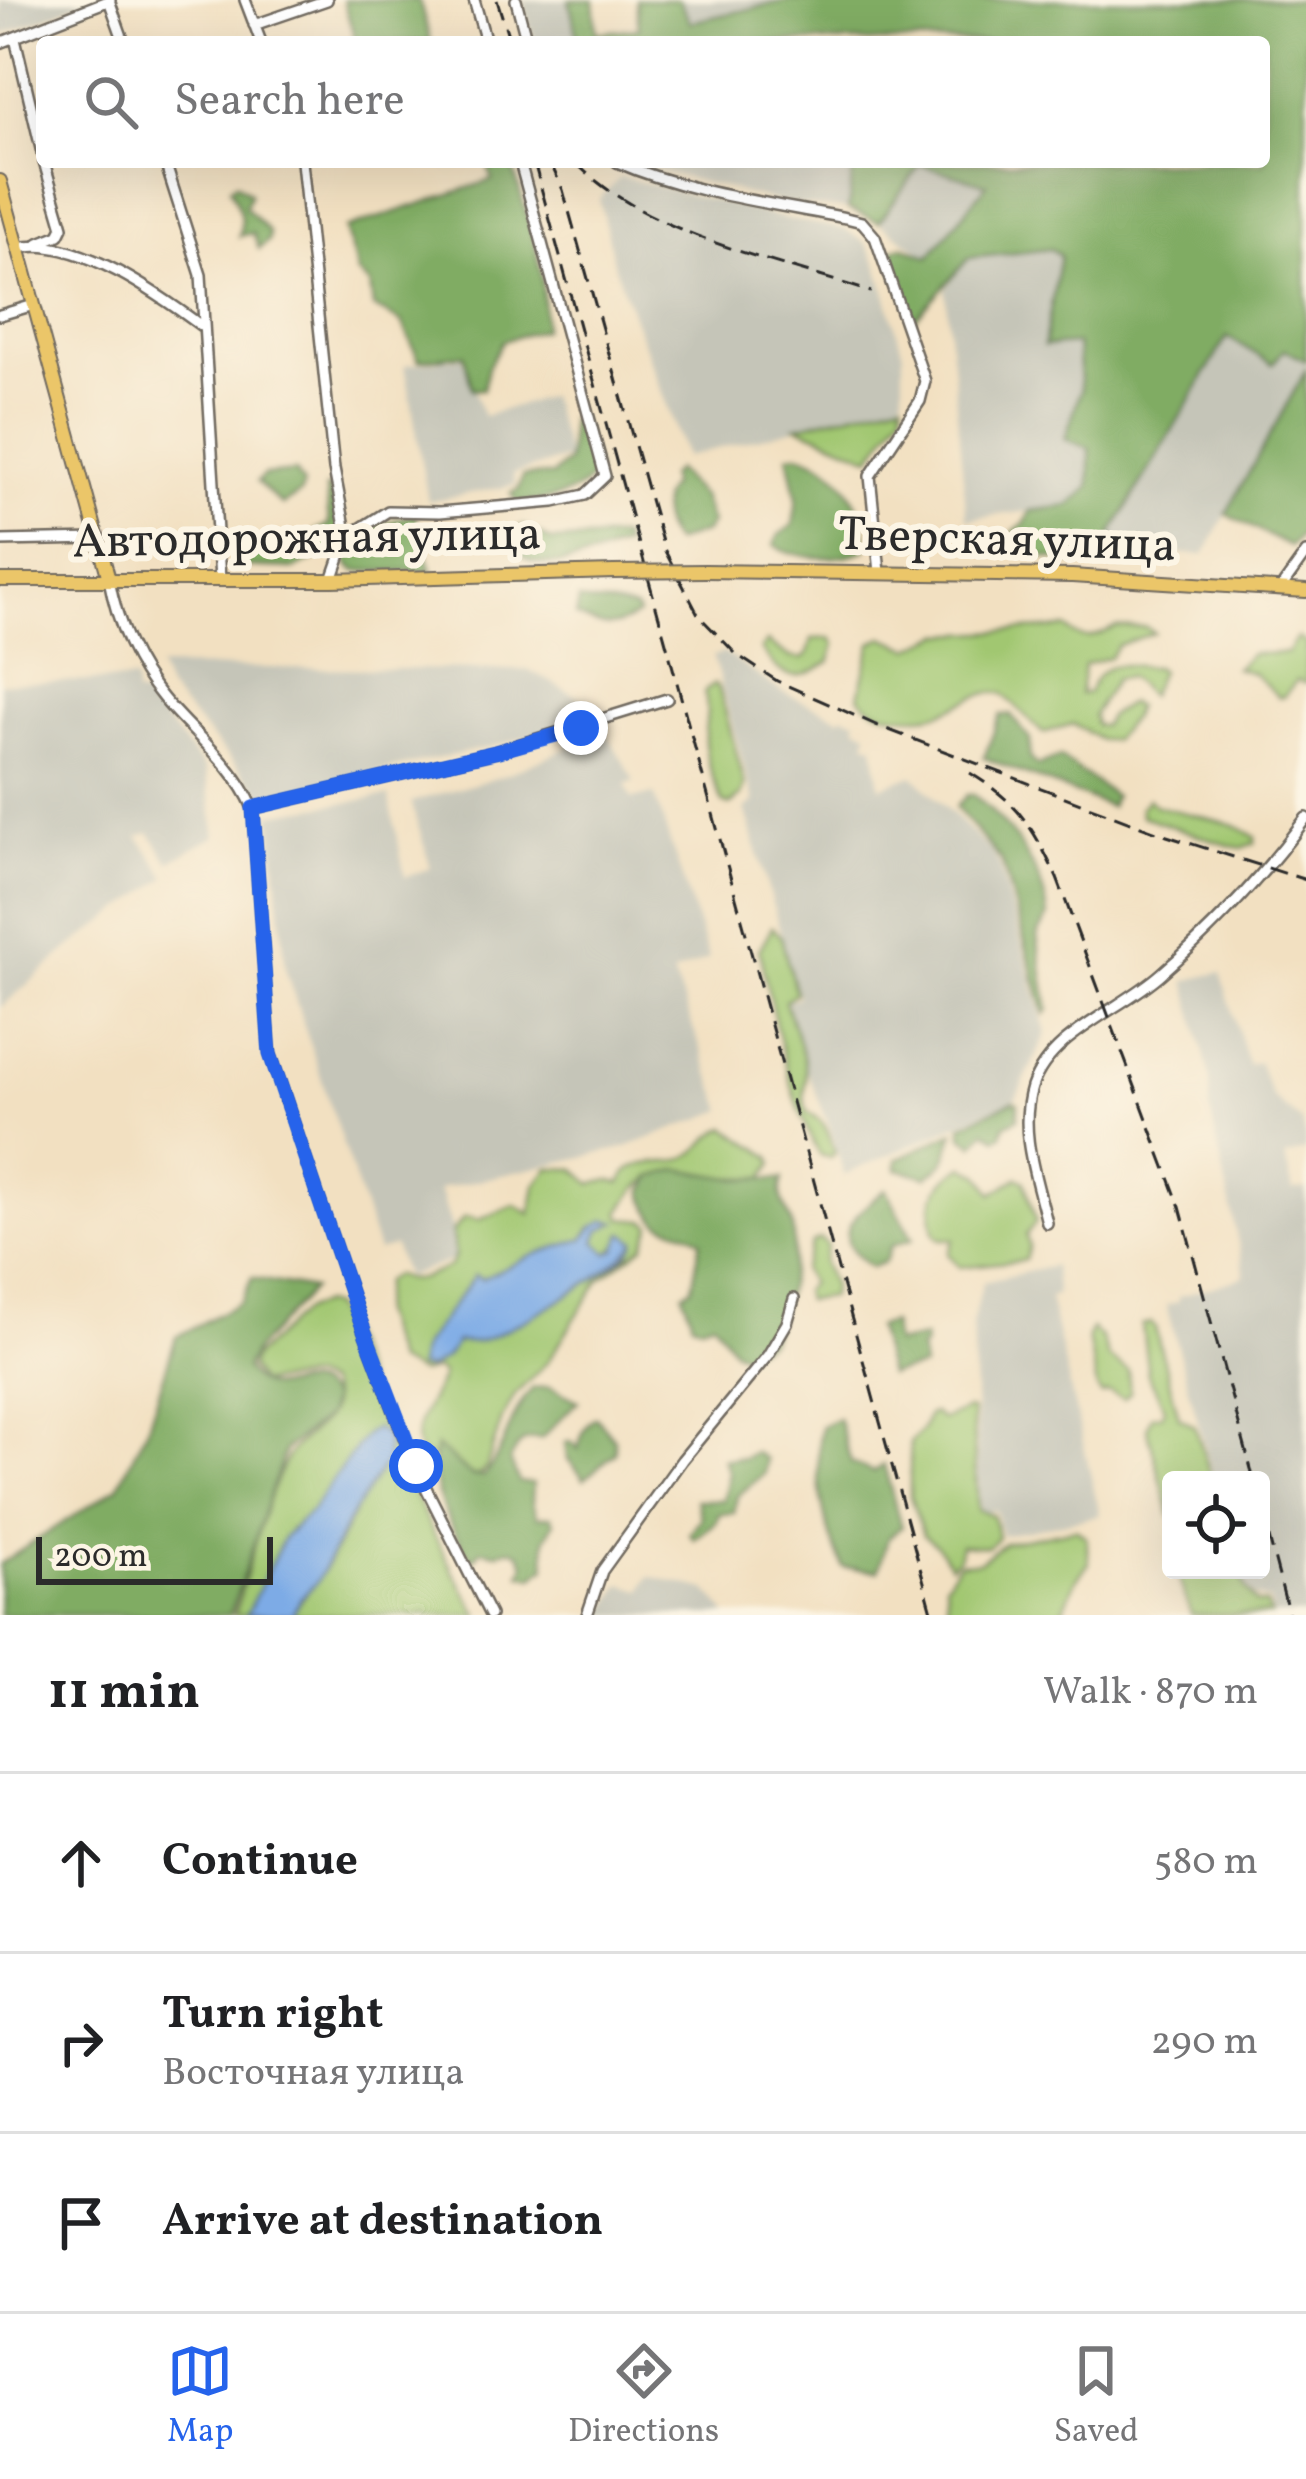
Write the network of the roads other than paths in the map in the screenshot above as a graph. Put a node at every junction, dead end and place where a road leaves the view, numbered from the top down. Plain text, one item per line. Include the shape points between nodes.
1 (110, 0) edge
2 (244, 0) edge
3 (327, 0) edge
4 (474, 0) edge
5 (517, 0) edge
6 (254, 25) junction
7 (122, 36) edge
8 (259, 36) edge
9 (484, 36) edge
10 (526, 36) edge
11 (15, 38) junction
12 (0, 43) edge
13 (36, 127) edge
14 (46, 168) edge
15 (167, 168) edge
16 (303, 168) edge
17 (522, 168) edge
18 (630, 168) edge
19 (0, 181) edge
20 (26, 246) junction
21 (34, 305) junction
22 (0, 315) edge
23 (204, 328) junction
24 (347, 537) junction
25 (98, 539) junction
26 (0, 541) edge
27 (1306, 554) edge
28 (614, 572) joint
29 (880, 572) junction
30 (110, 579) junction
31 (0, 580) edge
32 (220, 580) junction
33 (332, 580) junction
34 (1282, 588) junction
35 (1306, 591) edge
36 (668, 698) dead end
37 (253, 808) junction
38 (1306, 818) edge
39 (1047, 1223) dead end
40 (794, 1299) dead end
41 (490, 1615) edge
42 (587, 1615) edge

1 - 7 street
1 - 11 street
2 - 6 street
3 - 6 street
4 - 9 street
5 - 10 street
6 - 8 street
11 - 12 street
11 - 13 street
14 - 20 street via 63,227 53,239
15 - 23 street via 202,275
16 - 24 street
17 - 24 street via 604,476 585,495 554,502 388,511
18 - 29 street via 862,222 875,237 925,381 870,476
19 - 20 main road
20 - 21 main road
20 - 23 street via 69,252 134,280
21 - 22 street
21 - 25 main road
23 - 32 street
24 - 33 street
25 - 26 street, Автодорожная улица
25 - 30 main road
27 - 34 street
28 - 29 main road, Тверская улица, bridge
28 - 33 main road, Автодорожная улица
29 - 34 main road, Тверская улица
30 - 31 main road, Автодорожная улица
30 - 32 main road, Автодорожная улица
30 - 37 street via 116,620 136,656
32 - 33 main road, Автодорожная улица
34 - 35 main road, Тверская улица
36 - 37 street via 495,752
37 - 41 street via 270,1054 416,1466
38 - 39 street via 1261,877 1156,979 1050,1052 1031,1091 1027,1134
40 - 42 street via 768,1355 602,1570

